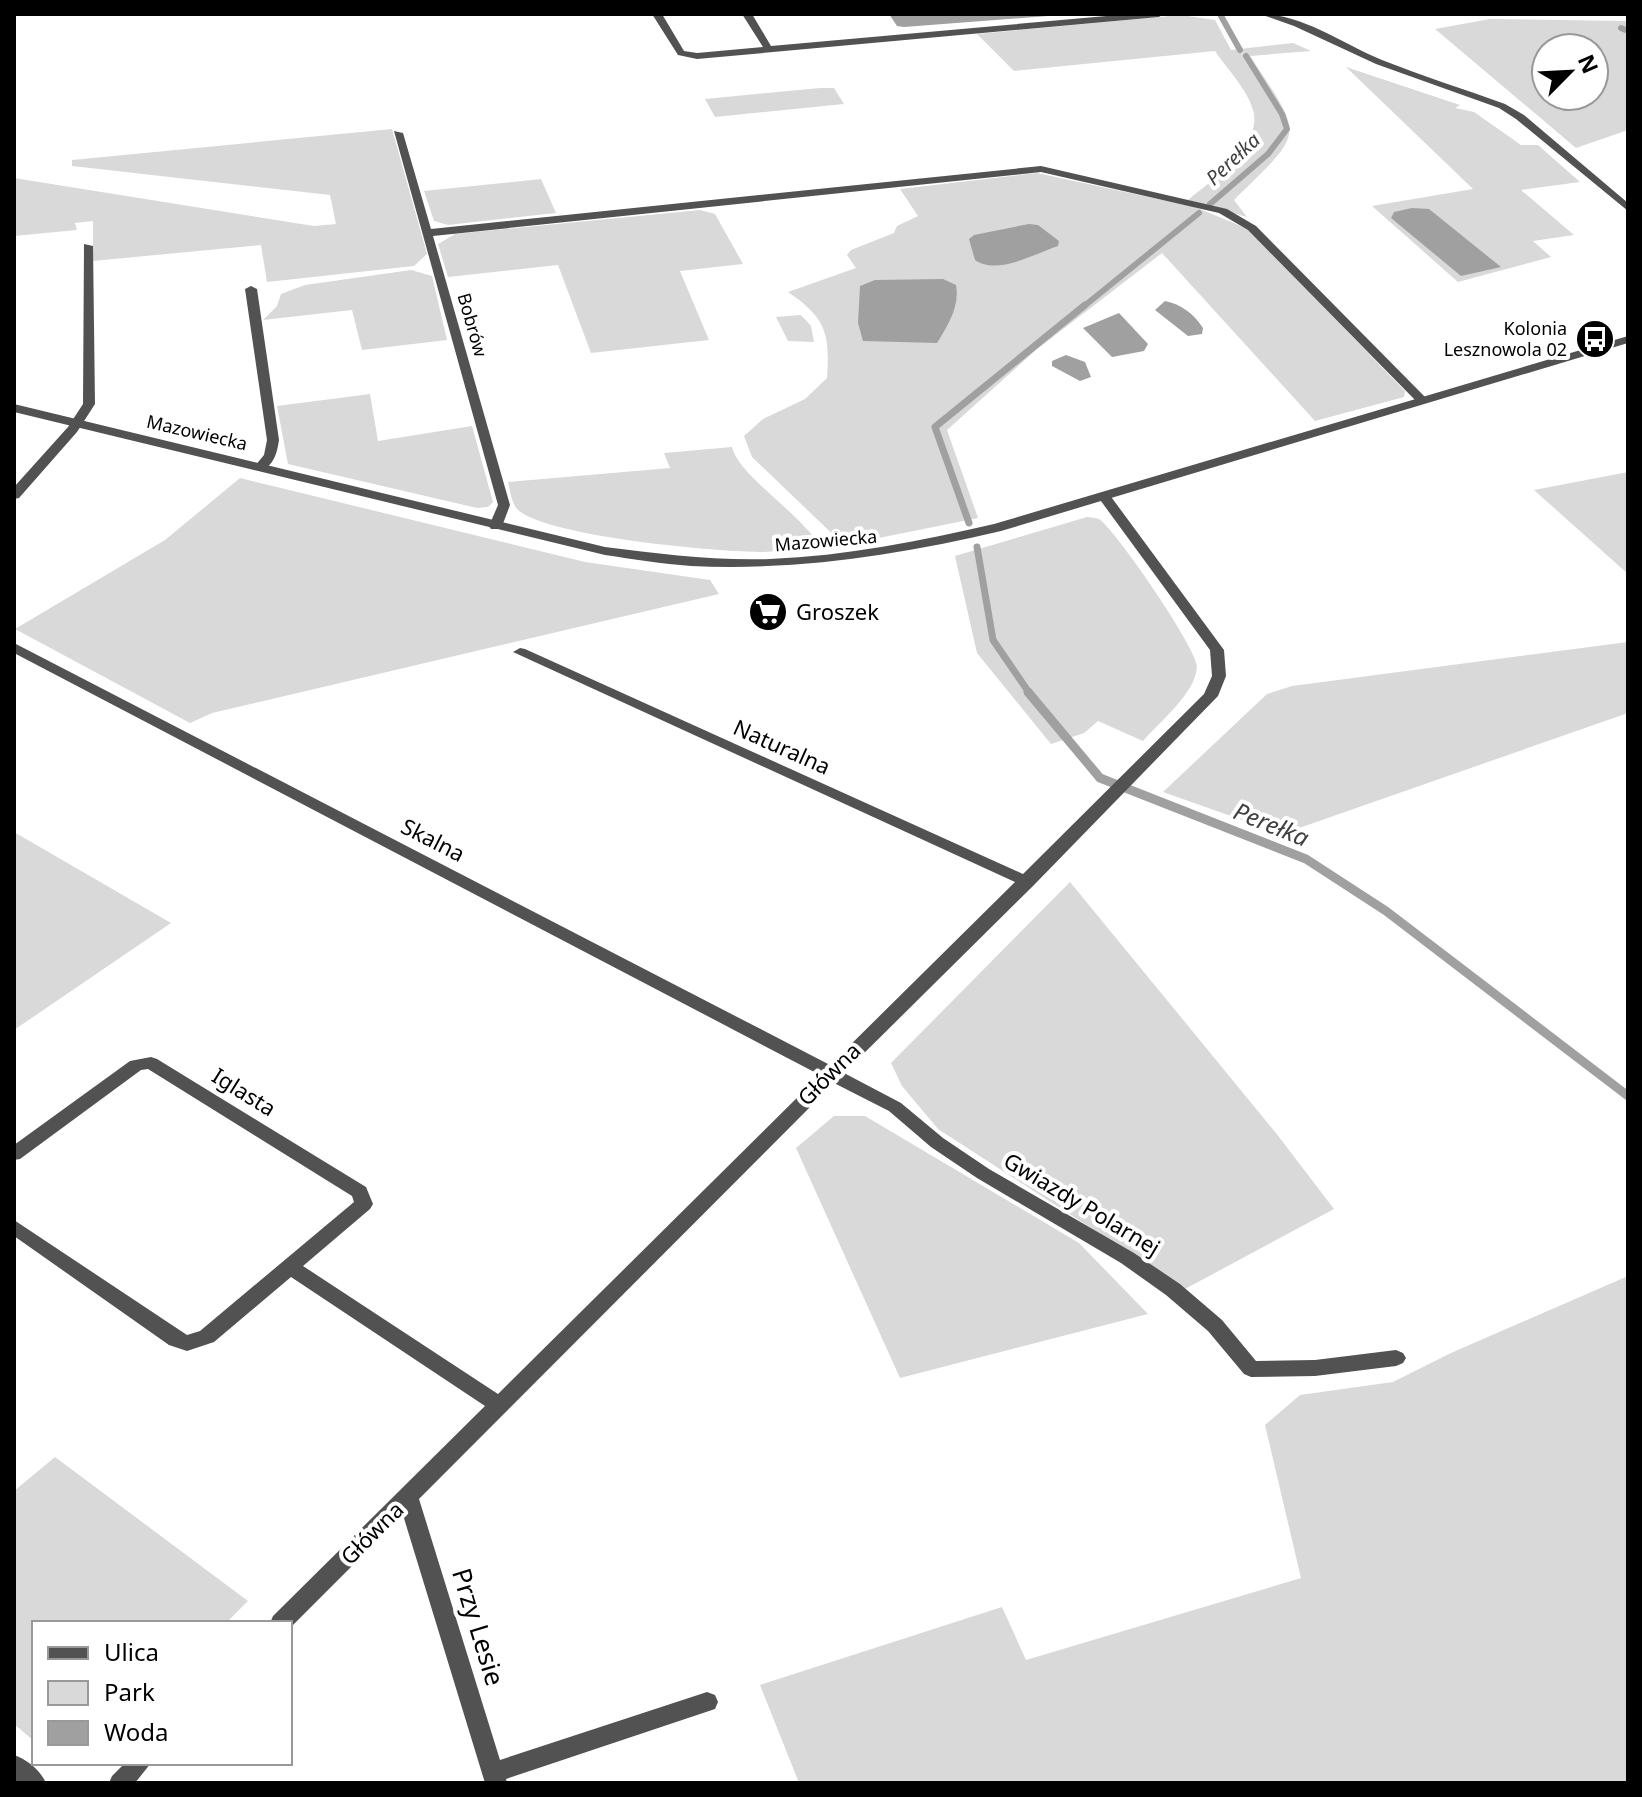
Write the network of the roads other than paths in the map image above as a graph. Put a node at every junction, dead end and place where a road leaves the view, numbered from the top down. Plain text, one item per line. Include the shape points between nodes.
1 (657, 14) edge
2 (747, 14) edge
3 (1159, 14) edge
4 (1265, 14) edge
5 (769, 50) junction
6 (398, 133) dead end
7 (1628, 208) edge
8 (428, 233) junction
9 (88, 246) dead end
10 (251, 289) dead end
11 (1628, 339) edge
12 (1422, 400) junction
13 (14, 408) edge
14 (77, 423) junction
15 (260, 467) junction
16 (14, 495) edge
17 (1104, 497) junction
18 (496, 526) junction
19 (14, 647) edge
20 (520, 652) dead end
21 (1027, 882) junction
22 (831, 1071) junction
23 (14, 1154) edge
24 (14, 1227) edge
25 (292, 1268) junction
26 (1396, 1358) dead end
27 (499, 1405) junction
28 (408, 1498) junction
29 (283, 1621) edge
30 (707, 1702) dead end
31 (14, 1765) edge
32 (138, 1765) edge
33 (494, 1778) edge
34 (35, 1783) edge
35 (120, 1783) edge

1 - 5 street via 686,55
2 - 5 street
3 - 5 street
4 - 7 street via 1502,106
6 - 8 street, Bobrów
8 - 12 street via 1041,169 1223,211 1252,228
8 - 18 street, Bobrów via 504,505
9 - 14 street via 89,400
10 - 15 street via 273,440 270,456
11 - 12 street, Mazowiecka
12 - 17 street, Mazowiecka
13 - 14 street, Mazowiecka
14 - 15 street, Mazowiecka
14 - 16 street
15 - 18 street, Mazowiecka
17 - 18 street, Mazowiecka via 969,538 795,563 671,562
17 - 21 street, Główna via 1210,639 1219,659 1219,676 1211,696
19 - 22 street, Skalna
20 - 21 street, Naturalna
21 - 22 street, Główna
22 - 26 street, Gwiazdy Polarnej via 895,1107 923,1134 990,1176 1120,1250 1173,1289 1251,1369
22 - 27 street, Główna
23 - 25 street, Iglasta via 136,1065 151,1063 364,1198 364,1204
24 - 25 street, Iglasta via 187,1343 207,1337
25 - 27 street
27 - 28 street, Główna
28 - 29 street, Główna
28 - 33 street, Przy Lesie
30 - 33 street, Przy Lesie
31 - 34 street
32 - 35 street

